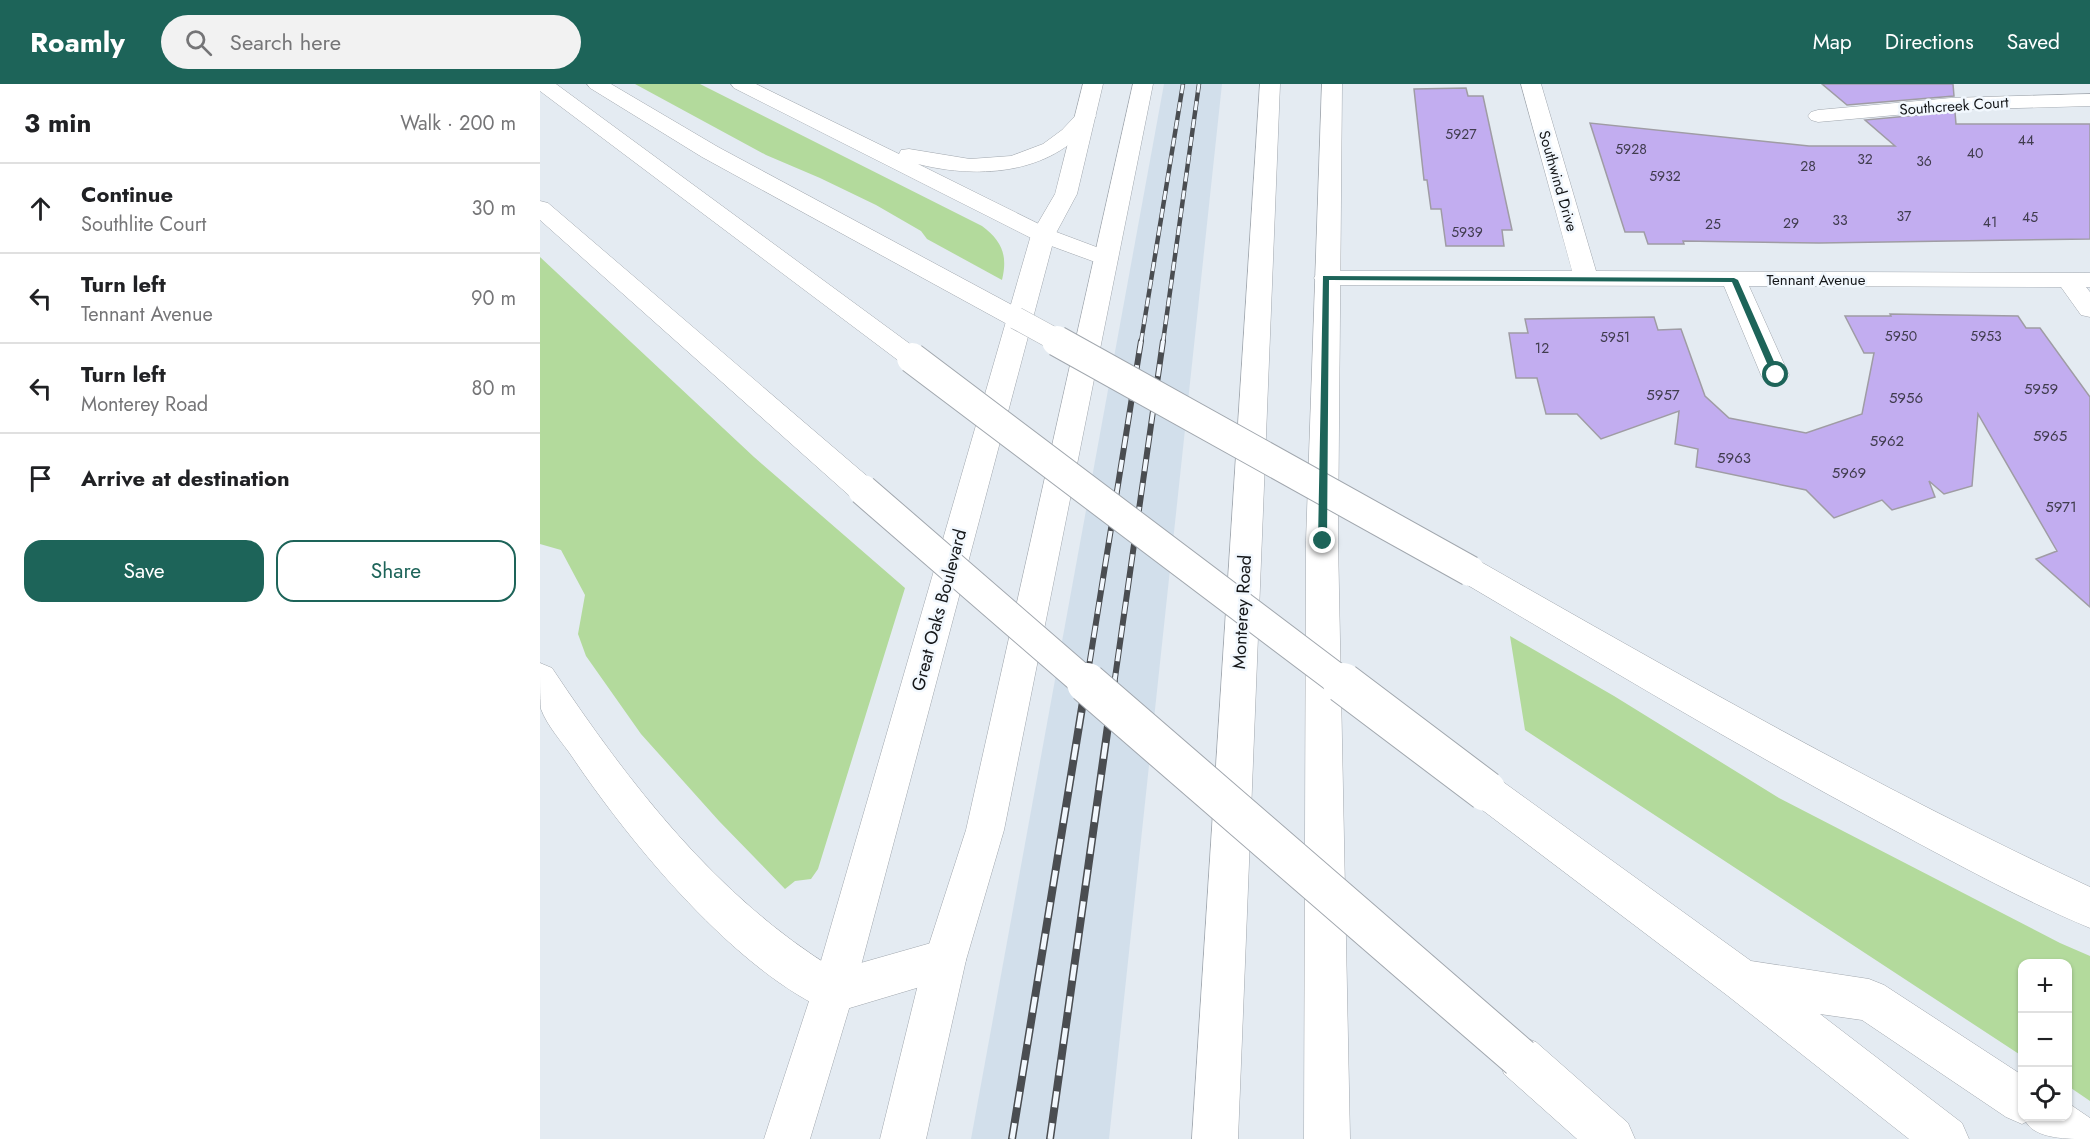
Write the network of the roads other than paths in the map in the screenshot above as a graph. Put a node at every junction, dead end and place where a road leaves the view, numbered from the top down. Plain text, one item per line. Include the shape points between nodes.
1 (543, 84) edge
2 (597, 84) edge
3 (741, 84) edge
4 (1093, 84) edge
5 (1143, 84) edge
6 (1270, 84) edge
7 (1332, 84) edge
8 (1531, 84) edge
9 (2090, 99) edge
10 (1086, 116) junction
11 (1818, 116) dead end
12 (845, 135) junction
13 (540, 208) edge
14 (1043, 236) junction
15 (1106, 259) junction
16 (1326, 278) junction
17 (1586, 279) junction
18 (1734, 280) junction
19 (2079, 280) edge
20 (2090, 309) edge
21 (1776, 375) dead end
22 (540, 678) edge
23 (2090, 908) edge
24 (945, 960) junction
25 (1743, 981) junction
26 (833, 992) junction
27 (2018, 1098) edge
28 (2054, 1121) edge
29 (787, 1139) edge
30 (903, 1139) edge
31 (1215, 1139) edge
32 (1327, 1139) edge
33 (1612, 1139) edge
34 (1946, 1139) edge
35 (2081, 1139) edge

1 - 25 main road, bridge
2 - 23 main road, bridge via 710,152 1470,571 1724,719 1880,804
3 - 12 main road
4 - 10 main road, Great Oaks Boulevard
5 - 15 main road
6 - 31 main road, Monterey Road
7 - 16 main road
8 - 17 main road, Southwind Drive
9 - 11 main road, Southcreek Court via 1951,104
10 - 12 main road via 1053,147 1033,156 990,165 922,159
10 - 14 main road, Great Oaks Boulevard via 1066,194
12 - 14 main road
13 - 33 main road, bridge
14 - 15 main road
14 - 26 main road, Great Oaks Boulevard
15 - 24 main road via 985,830
16 - 17 main road, Tennant Avenue
16 - 32 main road via 1323,553
17 - 18 main road, Tennant Avenue
18 - 19 main road, Tennant Avenue
18 - 21 main road
19 - 20 main road
22 - 26 main road via 620,796 721,907 781,959
24 - 26 main road
24 - 30 main road
25 - 27 main road via 1869,1000
25 - 34 main road
26 - 29 main road, Great Oaks Boulevard
28 - 35 main road

